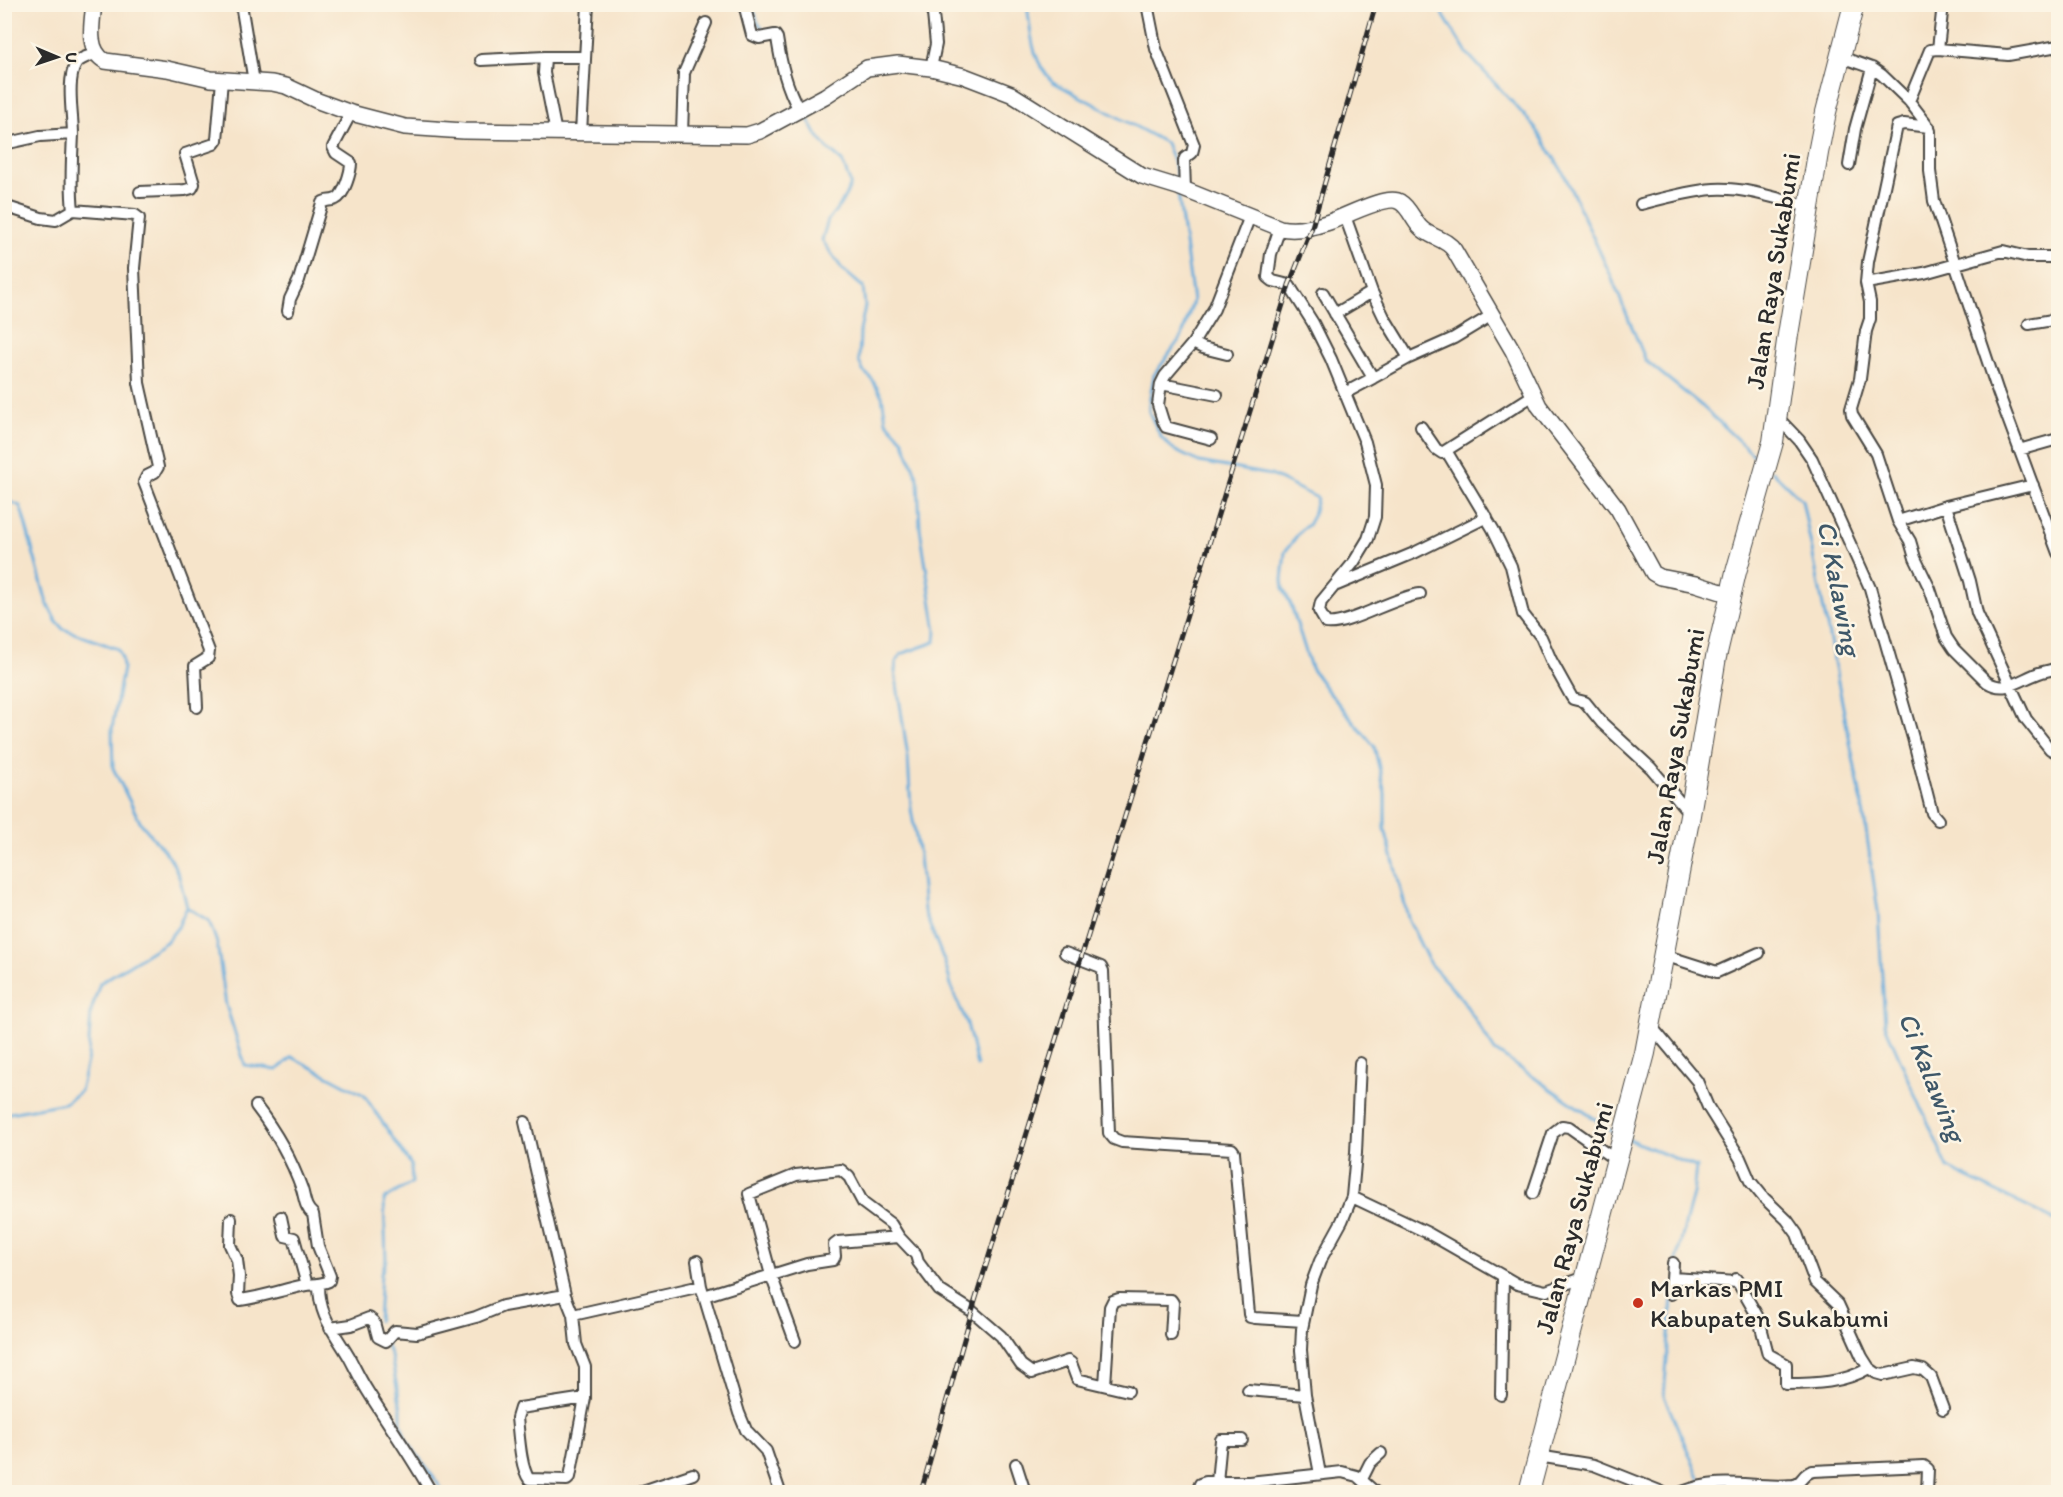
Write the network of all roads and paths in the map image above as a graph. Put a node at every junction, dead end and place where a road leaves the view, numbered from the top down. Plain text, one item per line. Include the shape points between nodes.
1 (94, 4) edge
2 (241, 4) edge
3 (588, 4) edge
4 (744, 4) edge
5 (932, 4) edge
6 (1147, 4) edge
7 (1854, 4) edge
8 (1943, 4) edge
9 (706, 23) dead end
10 (2058, 46) edge
11 (1938, 49) junction
12 (96, 54) junction
13 (545, 57) junction
14 (585, 57) junction
15 (1841, 57) junction
16 (481, 60) dead end
17 (932, 68) junction
18 (1872, 68) junction
19 (222, 80) junction
20 (254, 82) junction
21 (1909, 101) junction
22 (801, 108) junction
23 (351, 113) junction
24 (1929, 127) junction
25 (556, 133) junction
26 (581, 133) junction
27 (73, 134) junction
28 (682, 134) junction
29 (4, 144) edge
30 (1849, 165) dead end
31 (1185, 190) junction
32 (140, 192) dead end
33 (1641, 204) dead end
34 (4, 206) edge
35 (1809, 207) junction
36 (73, 210) junction
37 (1250, 216) junction
38 (1345, 216) junction
39 (1280, 228) junction
40 (2058, 257) edge
41 (1955, 264) junction
42 (1866, 283) junction
43 (1372, 292) junction
44 (1323, 293) dead end
45 (288, 310) dead end
46 (1335, 314) junction
47 (1492, 315) junction
48 (2058, 319) edge
49 (2029, 324) dead end
50 (1193, 343) junction
51 (1227, 354) dead end
52 (1408, 358) junction
53 (1373, 378) junction
54 (1161, 384) junction
55 (1345, 393) junction
56 (1217, 395) dead end
57 (1532, 396) junction
58 (1777, 417) junction
59 (1421, 427) dead end
60 (1211, 439) dead end
61 (2058, 439) edge
62 (2019, 450) junction
63 (1447, 452) junction
64 (2033, 485) junction
65 (1946, 506) junction
66 (1487, 517) junction
67 (1898, 521) junction
68 (2058, 553) edge
69 (1336, 585) junction
70 (1420, 594) dead end
71 (1731, 595) junction
72 (2058, 668) edge
73 (2011, 686) junction
74 (197, 707) dead end
75 (2058, 753) edge
76 (1690, 814) junction
77 (1938, 820) dead end
78 (1065, 953) dead end
79 (1759, 953) dead end
80 (1664, 957) junction
81 (1651, 1026) junction
82 (1360, 1063) dead end
83 (256, 1106) dead end
84 (525, 1122) dead end
85 (1618, 1157) junction
86 (1533, 1193) dead end
87 (1352, 1197) junction
88 (281, 1216) dead end
89 (231, 1219) dead end
90 (899, 1237) junction
91 (697, 1261) dead end
92 (1673, 1263) dead end
93 (771, 1275) junction
94 (1503, 1278) junction
95 (1672, 1278) junction
96 (1585, 1280) junction
97 (307, 1285) junction
98 (319, 1285) junction
99 (703, 1291) junction
100 (1671, 1294) dead end
101 (565, 1295) junction
102 (573, 1315) junction
103 (1303, 1321) junction
104 (330, 1328) junction
105 (1171, 1335) dead end
106 (795, 1341) dead end
107 (1869, 1368) junction
108 (1106, 1385) junction
109 (1248, 1390) dead end
110 (1128, 1391) dead end
111 (1305, 1395) junction
112 (1501, 1395) dead end
113 (585, 1398) junction
114 (1943, 1409) dead end
115 (1242, 1440) dead end
116 (1381, 1453) dead end
117 (1538, 1456) junction
118 (1016, 1464) dead end
119 (693, 1474) dead end
120 (1320, 1474) junction
121 (1362, 1479) junction
122 (674, 1481) junction
123 (1217, 1482) junction
124 (659, 1489) edge
125 (431, 1492) edge
126 (640, 1492) edge
127 (678, 1492) edge
128 (780, 1492) edge
129 (1025, 1492) edge
130 (1197, 1492) edge
131 (1376, 1492) edge
132 (1529, 1492) edge
133 (1662, 1492) edge
134 (1682, 1492) edge
135 (1927, 1492) edge

1 - 12 street via 92,40
2 - 20 street
3 - 14 street
4 - 22 street via 752,35 777,38 788,90
5 - 17 street via 936,44
6 - 31 street via 1156,49 1194,145 1184,161
7 - 15 highway, Jalan Raya Sukabumi
8 - 11 street
9 - 28 street via 684,73
10 - 11 street via 2008,55
11 - 21 street via 1928,53
12 - 19 street via 107,61
12 - 27 street via 82,58 71,78
13 - 14 street
13 - 16 street
13 - 25 street via 544,73
14 - 26 street
15 - 18 street
15 - 35 highway, Jalan Raya Sukabumi via 1826,112
17 - 22 street via 897,64 867,68 835,91
17 - 31 street via 1011,94 1133,172
18 - 21 street
18 - 30 street
19 - 20 street
19 - 32 street via 217,140 185,154 192,188
20 - 23 street via 286,86
21 - 24 street
22 - 28 street via 751,135
23 - 25 street via 405,127
23 - 45 street via 333,147 351,163 350,173 340,196 322,203
24 - 41 street via 1932,193
24 - 42 street via 1897,126
25 - 26 street
26 - 28 street
27 - 29 street
27 - 36 street
31 - 37 street
33 - 35 street via 1715,189 1760,194
34 - 36 street via 56,220
35 - 58 highway, Jalan Raya Sukabumi
36 - 74 street via 139,218 134,268 139,383 158,466 144,482 209,651 208,657 195,666
37 - 39 street
37 - 50 street via 1219,298
38 - 39 street via 1312,227
38 - 43 street
38 - 47 street via 1383,201 1401,202 1422,229 1451,245
39 - 55 street via 1268,277 1289,285 1293,291 1324,343
40 - 41 street via 2028,257 2002,251
41 - 42 street
41 - 62 street
42 - 67 street via 1870,319 1851,409 1876,454
43 - 46 street
43 - 52 street
44 - 46 street
46 - 53 street
47 - 52 street via 1454,338
47 - 57 street
48 - 49 street
50 - 51 street
50 - 54 street
52 - 53 street
53 - 55 street
54 - 56 street
54 - 60 street via 1158,405 1166,427
55 - 69 street via 1369,455 1377,505 1368,539
57 - 63 street
57 - 71 street via 1618,509 1653,573
58 - 71 highway, Jalan Raya Sukabumi
58 - 77 street via 1812,459 1870,588 1926,793
59 - 63 street via 1439,452
61 - 62 street
62 - 64 street
63 - 66 street
64 - 65 street
64 - 68 street
65 - 67 street
65 - 73 street via 1977,613
66 - 69 street
66 - 76 street via 1511,566 1523,614 1541,637 1573,699 1585,702 1651,768
67 - 73 street via 1910,541 1950,644 1987,682
69 - 70 street via 1319,607 1329,624
71 - 76 highway, Jalan Raya Sukabumi via 1716,657
72 - 73 street
73 - 75 street via 2026,719 2050,749
76 - 80 highway, Jalan Raya Sukabumi
78 - 103 street via 1103,971 1111,1137 1122,1142 1232,1149 1250,1317
79 - 80 street via 1717,972
80 - 81 highway, Jalan Raya Sukabumi
81 - 85 highway, Jalan Raya Sukabumi
81 - 107 street via 1697,1082 1750,1181 1797,1234 1815,1282 1838,1304
82 - 87 street
83 - 98 street via 279,1137 307,1208 313,1214 318,1246 330,1276 329,1281
84 - 101 street
85 - 86 street via 1562,1126 1553,1133
85 - 96 highway, Jalan Raya Sukabumi
87 - 94 street via 1458,1248
87 - 103 street via 1320,1261 1307,1295
88 - 97 street via 285,1236 294,1238
89 - 97 street via 230,1245 238,1266 240,1300
90 - 93 street via 838,1242 834,1245 833,1260
90 - 93 street via 891,1224 863,1203 845,1173 836,1170 796,1175 749,1194
90 - 108 street via 939,1290 1001,1336 1028,1372 1068,1361 1077,1379
91 - 99 street
92 - 95 street
93 - 99 street
93 - 106 street
94 - 96 street via 1546,1291
94 - 112 street
95 - 100 street
95 - 107 street via 1736,1281 1760,1319 1768,1353 1786,1364 1786,1384 1836,1381
96 - 117 highway, Jalan Raya Sukabumi
97 - 98 street
98 - 104 street via 319,1302
99 - 102 street
99 - 128 street via 739,1413 746,1430 766,1451
101 - 102 street
101 - 104 street via 503,1306 417,1333 395,1331 386,1341 378,1338 369,1318
102 - 113 street via 576,1344 585,1367
103 - 111 street
104 - 125 street
105 - 108 street via 1171,1300 1113,1301
107 - 114 street via 1883,1375 1914,1368 1923,1370 1930,1377
108 - 110 street
109 - 111 street
111 - 120 street
113 - 113 street via 569,1479 529,1479 517,1418 520,1408
115 - 123 street via 1221,1440
116 - 121 street
117 - 132 highway, Jalan Raya Sukabumi
117 - 133 street via 1594,1465
118 - 129 street
119 - 122 street
120 - 121 street via 1347,1472
120 - 123 street
121 - 131 street
122 - 124 street
122 - 127 street
123 - 130 street via 1203,1483
124 - 126 street
134 - 135 street via 1717,1483 1793,1485 1813,1471 1920,1466 1928,1469

